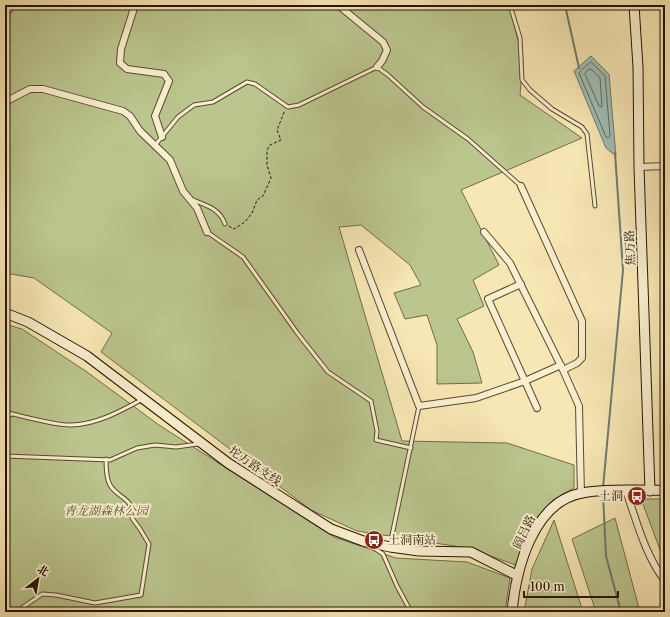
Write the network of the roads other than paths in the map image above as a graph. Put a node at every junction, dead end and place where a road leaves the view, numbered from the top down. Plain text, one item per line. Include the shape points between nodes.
1 (13, 5) edge
2 (135, 5) edge
3 (338, 5) edge
4 (510, 5) edge
5 (634, 5) edge
6 (5, 14) edge
7 (377, 67) junction
8 (5, 102) edge
9 (162, 137) junction
10 (156, 144) junction
11 (665, 166) edge
12 (639, 167) junction
13 (520, 186) joint
14 (189, 199) junction
15 (595, 206) dead end
16 (225, 224) road end
17 (206, 232) joint
18 (484, 232) dead end
19 (359, 250) dead end
20 (521, 284) junction
21 (5, 313) edge
22 (562, 367) junction
23 (525, 381) junction
24 (143, 398) junction
25 (419, 406) junction
26 (537, 408) dead end
27 (5, 412) edge
28 (12, 414) junction
29 (5, 418) edge
30 (201, 443) junction
31 (411, 448) junction
32 (5, 456) edge
33 (106, 459) junction
34 (665, 490) edge
35 (626, 491) junction
36 (650, 491) junction
37 (585, 493) junction
38 (363, 541) junction
39 (390, 547) junction
40 (518, 576) junction
41 (665, 581) edge
42 (16, 612) edge
43 (411, 612) edge
44 (512, 612) edge

1 - 6 street
2 - 9 street via 121,49 120,62 127,69 164,74 168,77 169,81 155,116
3 - 7 street via 383,42 386,50
4 - 15 lane via 520,38 522,80 552,109 582,127 587,134
5 - 12 main road, 焦万路 via 638,67
7 - 9 lane via 299,105 288,107 255,84 247,82 213,102 194,105 178,117
7 - 13 lane via 423,107 468,139
8 - 10 street via 30,89 43,88 123,111 130,116 140,131
9 - 10 lane
10 - 14 street via 170,160
11 - 12 street
12 - 36 main road, 焦万路
13 - 22 street via 582,321 582,358 576,363
14 - 16 lane via 213,208
14 - 17 street via 197,208
17 - 31 lane via 243,257 328,372 371,401 377,431 376,440
18 - 20 street via 510,263
19 - 25 street
20 - 22 street
20 - 23 street via 488,299
21 - 24 main road, 坨万路支线 via 28,322 87,356
22 - 23 street
22 - 37 street via 579,406
23 - 25 street via 476,398
23 - 26 street
24 - 28 lane via 97,421 71,425
24 - 30 main road, 坨万路支线
25 - 31 lane
27 - 28 lane
28 - 29 lane
30 - 33 lane via 176,447 155,445 137,448 110,460
30 - 38 main road, 坨万路支线 via 318,521
31 - 39 lane
32 - 33 lane
33 - 42 lane via 110,485 130,504 132,518 149,544 142,595 95,603 42,594
34 - 36 main road, 阎吕路
35 - 36 main road, 阎吕路
35 - 37 main road, 阎吕路
35 - 41 street via 647,550 656,570
37 - 40 main road, 阎吕路 via 562,500 550,509 535,530
38 - 39 main road, 坨万路支线
38 - 43 lane via 383,554
39 - 40 main road, 坨万路支线 via 419,551 471,552
40 - 44 main road, 阎吕路

